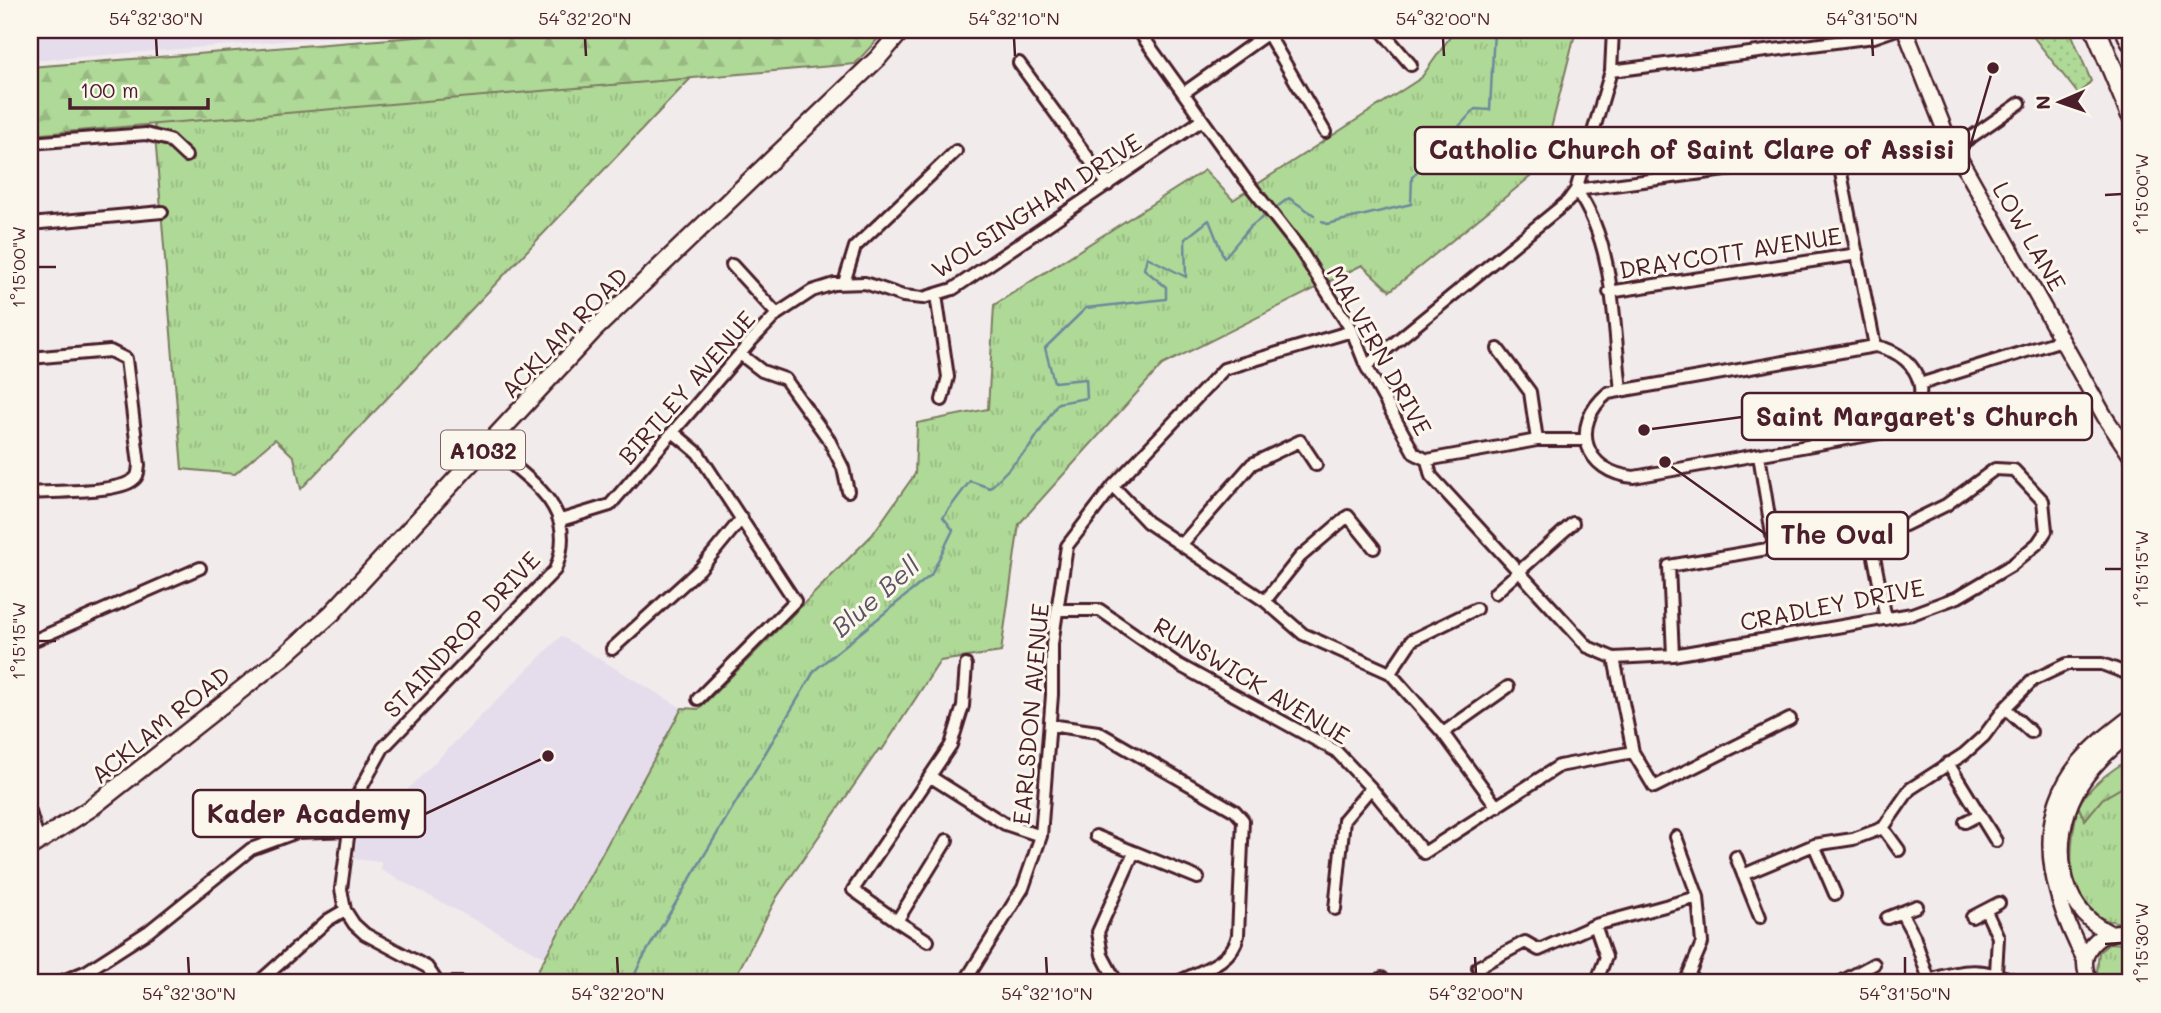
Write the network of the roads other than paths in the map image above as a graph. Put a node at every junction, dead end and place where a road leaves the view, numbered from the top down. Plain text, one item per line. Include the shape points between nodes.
1 (902, 30) edge
2 (1138, 30) edge
3 (1381, 30) edge
4 (1613, 30) edge
5 (1894, 30) edge
6 (1905, 30) edge
7 (2096, 30) edge
8 (2126, 30) edge
9 (1270, 32) edge
10 (2131, 41) edge
11 (1019, 63) dead end
12 (1411, 65) dead end
13 (1611, 71) junction
14 (1185, 92) junction
15 (2020, 103) dead end
16 (2131, 114) edge
17 (1202, 120) junction
18 (1325, 132) dead end
19 (30, 143) edge
20 (1954, 149) junction
21 (957, 151) dead end
22 (186, 156) dead end
23 (1108, 185) junction
24 (1576, 190) junction
25 (162, 212) dead end
26 (30, 224) edge
27 (1858, 254) junction
28 (732, 265) dead end
29 (844, 283) junction
30 (1609, 292) junction
31 (936, 295) junction
32 (777, 314) junction
33 (1352, 331) junction
34 (2062, 340) junction
35 (1875, 346) junction
36 (1498, 349) dead end
37 (740, 354) junction
38 (30, 358) edge
39 (1366, 366) junction
40 (1920, 384) junction
41 (1621, 390) junction
42 (942, 400) dead end
43 (673, 432) junction
44 (1537, 440) junction
45 (1586, 440) junction
46 (488, 444) junction
47 (1759, 455) junction
48 (2131, 456) edge
49 (1427, 460) junction
50 (1316, 465) dead end
51 (1113, 486) junction
52 (848, 491) dead end
53 (30, 493) edge
54 (742, 518) junction
55 (561, 520) junction
56 (1573, 523) dead end
57 (1869, 531) junction
58 (1182, 544) junction
59 (1774, 547) junction
60 (1374, 548) dead end
61 (200, 568) dead end
62 (1518, 573) junction
63 (1495, 593) dead end
64 (1265, 601) junction
65 (1476, 609) dead end
66 (1059, 610) junction
67 (1886, 619) junction
68 (30, 642) edge
69 (612, 649) dead end
70 (1672, 655) junction
71 (1614, 658) junction
72 (966, 664) dead end
73 (1390, 673) junction
74 (2131, 675) edge
75 (1508, 687) dead end
76 (698, 699) dead end
77 (2005, 708) junction
78 (2131, 716) edge
79 (1790, 719) dead end
80 (1050, 724) junction
81 (2031, 732) dead end
82 (1443, 733) junction
83 (2129, 735) edge
84 (1633, 752) junction
85 (1948, 763) junction
86 (931, 777) junction
87 (1371, 788) junction
88 (1497, 807) junction
89 (30, 812) edge
90 (1980, 814) junction
91 (1965, 822) dead end
92 (1883, 828) junction
93 (349, 830) junction
94 (1041, 836) junction
95 (1096, 836) dead end
96 (1676, 837) dead end
97 (948, 840) dead end
98 (1996, 841) dead end
99 (34, 845) edge
100 (1814, 845) junction
101 (1899, 850) dead end
102 (1134, 852) junction
103 (1736, 857) dead end
104 (1743, 875) junction
105 (1198, 878) dead end
106 (1835, 894) dead end
107 (1698, 897) junction
108 (1999, 903) dead end
109 (1917, 905) dead end
110 (1335, 909) dead end
111 (345, 910) junction
112 (1986, 911) junction
113 (1901, 912) junction
114 (1760, 916) dead end
115 (1972, 917) dead end
116 (1887, 918) dead end
117 (897, 920) junction
118 (1595, 925) junction
119 (2108, 932) junction
120 (2131, 934) edge
121 (928, 941) dead end
122 (2085, 960) junction
123 (1874, 964) dead end
124 (87, 971) junction
125 (1996, 973) junction
126 (1930, 981) edge
127 (264, 982) edge
128 (1846, 982) edge
129 (2019, 982) edge
130 (2090, 982) edge
131 (58, 983) edge
132 (93, 983) edge
133 (438, 983) edge
134 (445, 983) edge
135 (462, 983) edge
136 (964, 983) edge
137 (1117, 983) edge
138 (1176, 983) edge
139 (1483, 983) edge
140 (1596, 983) edge
141 (1685, 983) edge

1 - 46 main road, ACKLAM ROAD / A1032 via 593,331
2 - 14 street, MALVERN DRIVE
3 - 12 street
4 - 13 street
5 - 13 street via 1874,37
6 - 20 main road, LOW LANE
7 - 16 highway
8 - 10 highway
9 - 14 street
9 - 18 street
11 - 23 street
13 - 24 street
14 - 17 street, MALVERN DRIVE
15 - 20 street
17 - 23 street, WOLSINGHAM DRIVE
17 - 33 street, MALVERN DRIVE via 1299,248
19 - 22 street via 146,134 169,140
20 - 34 main road, LOW LANE
21 - 29 street via 855,247
23 - 31 street, WOLSINGHAM DRIVE via 953,289
24 - 27 street via 1832,158 1840,168
24 - 30 street via 1601,241
24 - 39 street
25 - 26 street
27 - 30 street, DRAYCOTT AVENUE
27 - 35 street
28 - 32 street
29 - 31 street, WOLSINGHAM DRIVE via 865,283 903,296
29 - 32 street, BIRTLEY AVENUE via 812,290
30 - 41 street
31 - 42 street via 948,377
32 - 37 street, BIRTLEY AVENUE
33 - 39 street, MALVERN DRIVE
33 - 51 street, EARLSDON AVENUE via 1224,369
34 - 40 street
34 - 48 main road, LOW LANE
35 - 40 street via 1908,360
35 - 41 street
36 - 44 street via 1530,392
37 - 43 street, BIRTLEY AVENUE
37 - 52 street via 762,371 785,379 829,440
38 - 53 street via 110,351 126,359 139,465 138,475 119,486
39 - 49 street, MALVERN DRIVE via 1413,453
40 - 47 street via 1917,409 1906,424 1891,431
41 - 45 street via 1595,403 1586,423
43 - 54 street via 698,453
43 - 55 street, BIRTLEY AVENUE via 610,505
44 - 45 street
44 - 49 street
45 - 47 street via 1599,466 1634,477
46 - 55 street via 552,503
46 - 99 main road, ACKLAM ROAD / A1032 via 332,613 284,656 91,808
47 - 59 street
49 - 62 street, MALVERN DRIVE via 1431,476
50 - 58 street via 1300,441 1252,464
51 - 58 street via 1147,522
51 - 66 street, EARLSDON AVENUE via 1067,546
54 - 69 street via 700,569
54 - 76 street via 795,601
55 - 93 street, STAINDROP DRIVE via 562,552 555,570 383,748 359,792
56 - 62 street
57 - 59 street
57 - 67 street
57 - 67 street, CRADLEY DRIVE via 1928,516 1995,469 2014,470 2043,501 2046,531 2012,565 1958,597
58 - 64 street
59 - 70 street via 1669,566
60 - 64 street via 1348,516 1300,557
61 - 68 street
62 - 63 street
62 - 71 street, MALVERN DRIVE via 1588,647
64 - 73 street via 1303,634
65 - 73 street via 1412,640
66 - 80 street, EARLSDON AVENUE via 1052,644
66 - 87 street, RUNSWICK AVENUE via 1100,610 1179,665 1336,751
67 - 70 street, CRADLEY DRIVE
70 - 71 street, CRADLEY DRIVE
71 - 84 street
72 - 86 street via 961,718
73 - 82 street
74 - 77 street via 2102,664 2067,664 2033,680
75 - 82 street
77 - 81 street
77 - 85 street via 1984,736
78 - 122 main road via 2078,765 2062,789 2052,819 2055,891
79 - 84 street via 1654,788
80 - 94 street, EARLSDON AVENUE
80 - 138 street via 1098,732 1235,811 1243,820 1235,948 1227,957
82 - 88 street
83 - 119 main road via 2091,769 2076,791 2062,836 2063,870 2076,905 2084,917
84 - 88 street via 1559,766
85 - 90 street
85 - 92 street via 1910,789
86 - 94 street via 1005,824
86 - 117 street via 853,890
87 - 88 street, RUNSWICK AVENUE via 1424,853
87 - 110 street via 1344,820
89 - 99 street
90 - 91 street
90 - 98 street
92 - 100 street via 1853,839
92 - 101 street
93 - 111 street, STAINDROP DRIVE via 341,889
93 - 124 street via 297,832 251,849 149,932
94 - 136 street, EARLSDON AVENUE via 1023,888
95 - 102 street
96 - 107 street
97 - 117 street
100 - 104 street
100 - 106 street
102 - 105 street via 1184,878
102 - 137 street via 1098,932 1099,947
103 - 104 street
104 - 114 street
107 - 118 street
107 - 141 street via 1702,943
108 - 112 street
109 - 113 street
111 - 127 street via 328,920
111 - 133 street via 365,934 427,967
112 - 115 street
112 - 125 street via 1998,937
113 - 116 street
113 - 126 street
117 - 121 street
118 - 139 street via 1539,950 1525,943 1501,955 1478,967
118 - 140 street via 1606,957
119 - 120 main road
119 - 122 main road via 2092,943
122 - 130 main road
123 - 128 street
124 - 131 street
124 - 132 street
125 - 126 street via 1963,970
125 - 129 street
134 - 135 street

